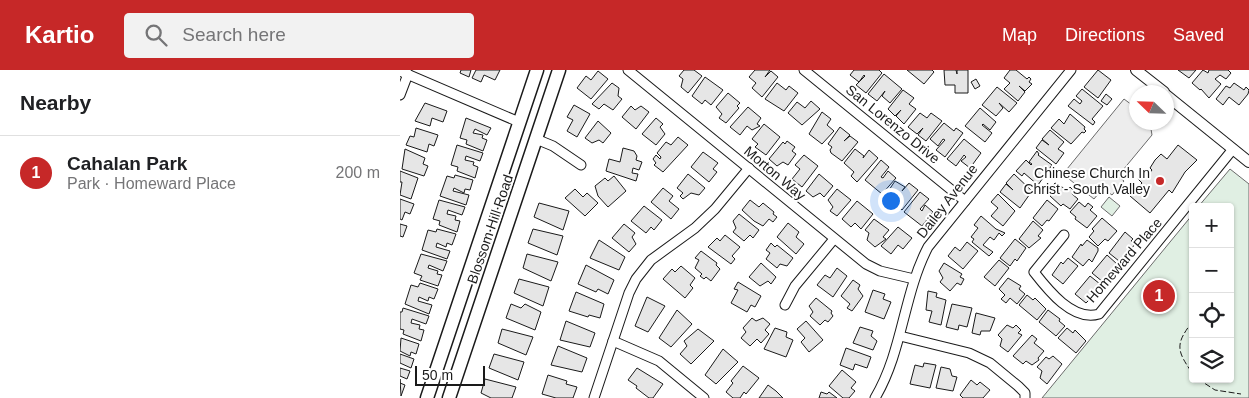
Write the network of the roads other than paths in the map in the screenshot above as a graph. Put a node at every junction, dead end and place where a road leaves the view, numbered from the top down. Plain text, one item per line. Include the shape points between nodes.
1 (537, 70) edge
2 (559, 70) edge
3 (628, 70) edge
4 (804, 70) edge
5 (1071, 70) edge
6 (1136, 70) edge
7 (404, 73) edge
8 (1155, 85) edge
9 (400, 95) edge
10 (1174, 101) edge
11 (519, 122) junction
12 (536, 139) junction
13 (1233, 149) junction
14 (1249, 162) edge
15 (581, 165) dead end
16 (749, 168) junction
17 (965, 200) junction
18 (1064, 235) dead end
19 (834, 239) junction
20 (914, 279) junction
21 (785, 305) dead end
22 (900, 336) junction
23 (613, 341) junction
24 (427, 398) edge
25 (449, 398) edge
26 (594, 398) edge
27 (704, 398) edge
28 (875, 398) edge
29 (1025, 398) edge

1 - 11 main road, Blossom Hill Road
2 - 12 main road, Blossom Hill Road
3 - 16 street, Morton Way
4 - 17 street, San Lorenzo Drive
5 - 17 street, Dailey Avenue
6 - 8 street
7 - 9 street
7 - 11 street
10 - 13 street
11 - 24 main road, Blossom Hill Road
12 - 15 street
12 - 25 main road, Blossom Hill Road
13 - 14 street
13 - 18 street, Homeward Place via 1099,314 1090,316 1075,312 1034,272
16 - 19 street, Morton Way
16 - 23 street via 715,209 652,260 636,279
17 - 20 street, Dailey Avenue via 928,247
19 - 20 street, Morton Way via 866,264 880,271
19 - 21 street via 795,286
20 - 22 street, Dailey Avenue
22 - 28 street, Dailey Avenue
22 - 29 street via 969,353 990,363 1018,386
23 - 26 street
23 - 27 street via 659,361

